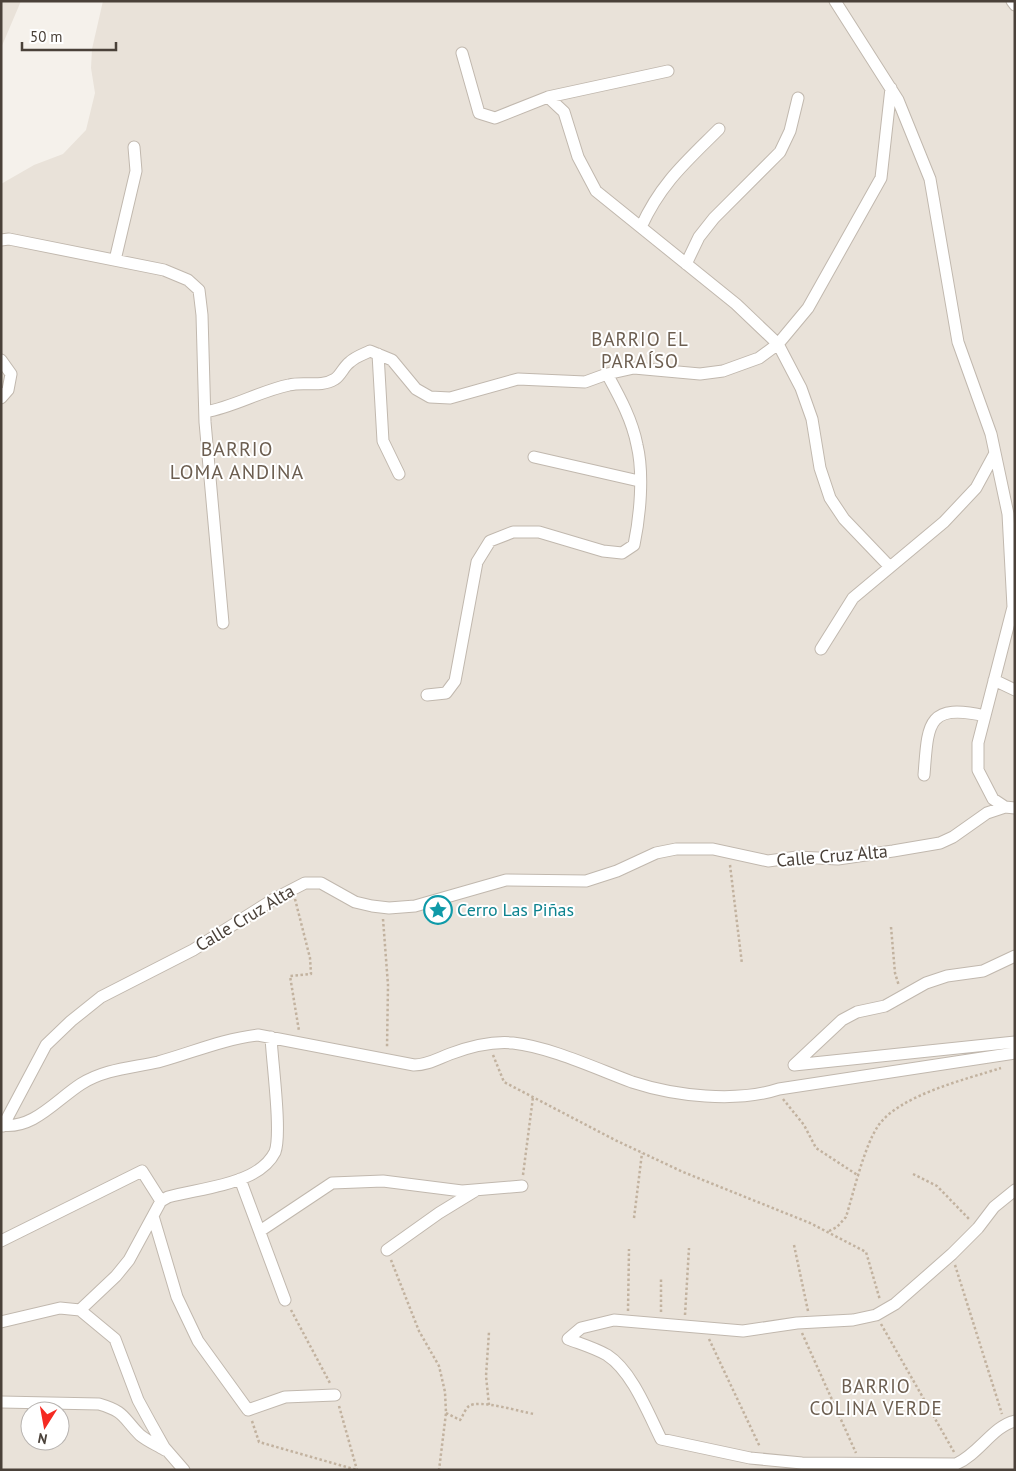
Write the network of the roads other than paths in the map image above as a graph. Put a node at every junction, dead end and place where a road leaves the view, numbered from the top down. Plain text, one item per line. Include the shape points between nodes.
1 (835, 1) edge
2 (1012, 1) edge
3 (1015, 5) edge
4 (462, 53) dead end
5 (668, 71) dead end
6 (891, 88) junction
7 (548, 97) junction
8 (798, 98) dead end
9 (719, 128) dead end
10 (134, 147) dead end
11 (641, 227) junction
12 (1, 240) edge
13 (116, 260) junction
14 (686, 264) junction
15 (778, 344) junction
16 (378, 354) junction
17 (1, 360) edge
18 (607, 374) junction
19 (1, 398) edge
20 (205, 412) junction
21 (995, 453) junction
22 (534, 457) dead end
23 (399, 474) dead end
24 (639, 481) junction
25 (890, 567) junction
26 (223, 623) dead end
27 (821, 649) dead end
28 (994, 680) junction
29 (1015, 690) edge
30 (427, 694) dead end
31 (985, 716) junction
32 (924, 775) dead end
33 (1010, 808) edge
34 (1015, 956) edge
35 (270, 1037) junction
36 (1015, 1042) edge
37 (1015, 1053) edge
38 (2, 1126) edge
39 (240, 1179) junction
40 (522, 1186) road end
41 (479, 1189) junction
42 (1015, 1190) edge
43 (161, 1201) junction
44 (153, 1216) junction
45 (260, 1231) junction
46 (1, 1241) edge
47 (387, 1250) road end
48 (285, 1300) dead end
49 (80, 1310) junction
50 (1, 1322) edge
51 (335, 1395) dead end
52 (1, 1402) edge
53 (1010, 1422) edge
54 (168, 1452) junction
55 (184, 1470) edge

1 - 6 street
2 - 3 street
4 - 7 street via 479,113 495,118
5 - 7 street
6 - 15 street via 881,178 808,308
6 - 21 street via 930,179 958,342 992,434
7 - 11 street via 564,112 589,181
8 - 14 street via 790,131 780,152 714,218 699,237
9 - 11 street via 671,176 653,200
10 - 13 street via 136,171
11 - 14 street
12 - 13 street
13 - 20 street via 164,270 188,280 199,290
14 - 15 street via 736,304
15 - 18 street via 759,358 723,371 700,374 634,368
15 - 25 street via 801,388 812,419 820,468 830,498 844,519
16 - 18 street via 392,360 416,389 430,397 450,398 518,379 585,382
16 - 20 street via 370,351 350,361 336,378 319,385 290,384
16 - 23 street via 383,441
17 - 19 street via 11,374 8,390
18 - 24 street via 626,409 638,446
20 - 26 street
21 - 25 street via 976,488 944,522
21 - 28 street via 1008,514 1013,607
22 - 24 street
24 - 30 street via 641,513 634,545 622,553 603,551 539,532 513,532 490,540 477,562 455,680 446,693
25 - 27 street via 853,598
28 - 29 street
28 - 31 street
31 - 32 street via 961,710 944,713 933,723 927,736
31 - 33 street via 978,743 978,770 993,799
33 - 38 street, Calle Cruz Alta via 986,813 954,837 940,843 893,851 838,859 797,857 768,861 692,847 676,848 586,881 506,880 415,906 382,908 356,902 321,883 305,883 193,950 100,997 71,1020 46,1045
34 - 36 street via 983,971 947,976 926,983 885,1006 857,1012 842,1020 794,1065
35 - 37 street via 423,1065 451,1053 488,1044 515,1043 634,1082 696,1096 739,1095
35 - 38 street via 243,1037 157,1062 122,1067 82,1084 32,1120 20,1125
35 - 39 street via 277,1126 275,1150 264,1166
39 - 43 street via 168,1196
39 - 45 street
40 - 41 street
41 - 45 street via 462,1191 383,1181 332,1183
41 - 47 street
42 - 53 street via 952,1254 895,1304 880,1313 853,1320 797,1323 743,1331 614,1320 581,1328 568,1339 608,1356 624,1373 641,1398 661,1439 766,1460 861,1464 960,1462 968,1459
43 - 44 street
43 - 46 street via 142,1171
44 - 49 street via 129,1260
44 - 51 street via 177,1297 198,1342 248,1410 284,1397
45 - 48 street
49 - 50 street via 60,1308
49 - 54 street via 115,1339 138,1400
52 - 54 street via 99,1404 113,1408 123,1414 141,1435
54 - 55 street

